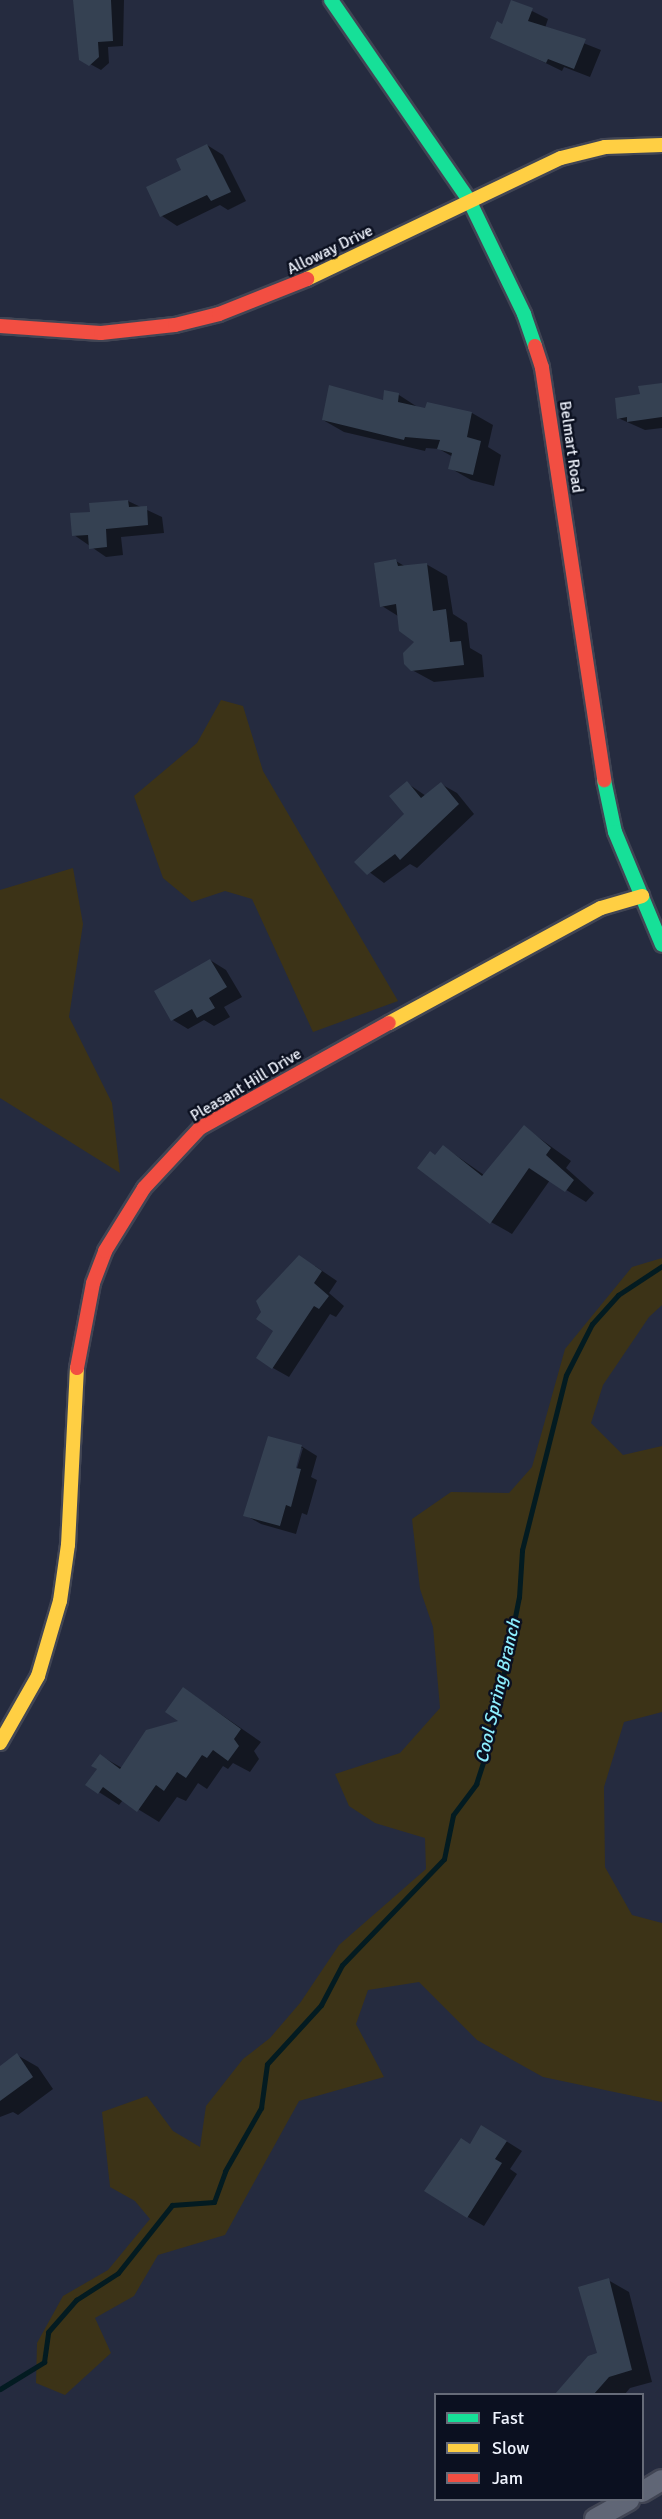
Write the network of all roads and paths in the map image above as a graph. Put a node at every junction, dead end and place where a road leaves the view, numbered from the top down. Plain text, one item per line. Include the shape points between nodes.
1 (331, 0) edge
2 (662, 145) edge
3 (468, 200) junction
4 (0, 326) edge
5 (642, 896) junction
6 (662, 945) edge
7 (0, 1743) edge
8 (662, 2480) edge
9 (644, 2491) edge
10 (626, 2501) edge
11 (595, 2519) edge

1 - 3 street, Belmart Road
2 - 3 street, Alloway Drive via 605,147 561,158
3 - 4 street, Alloway Drive via 277,294 219,314 175,325 101,333
3 - 5 street, Belmart Road via 519,302 542,368 602,771 615,832
5 - 6 street, Belmart Road
5 - 7 street, Pleasant Hill Drive via 601,908 238,1105 200,1128 144,1188 105,1251 93,1283 77,1369 68,1545 60,1601 38,1676
8 - 9 street
10 - 11 street

